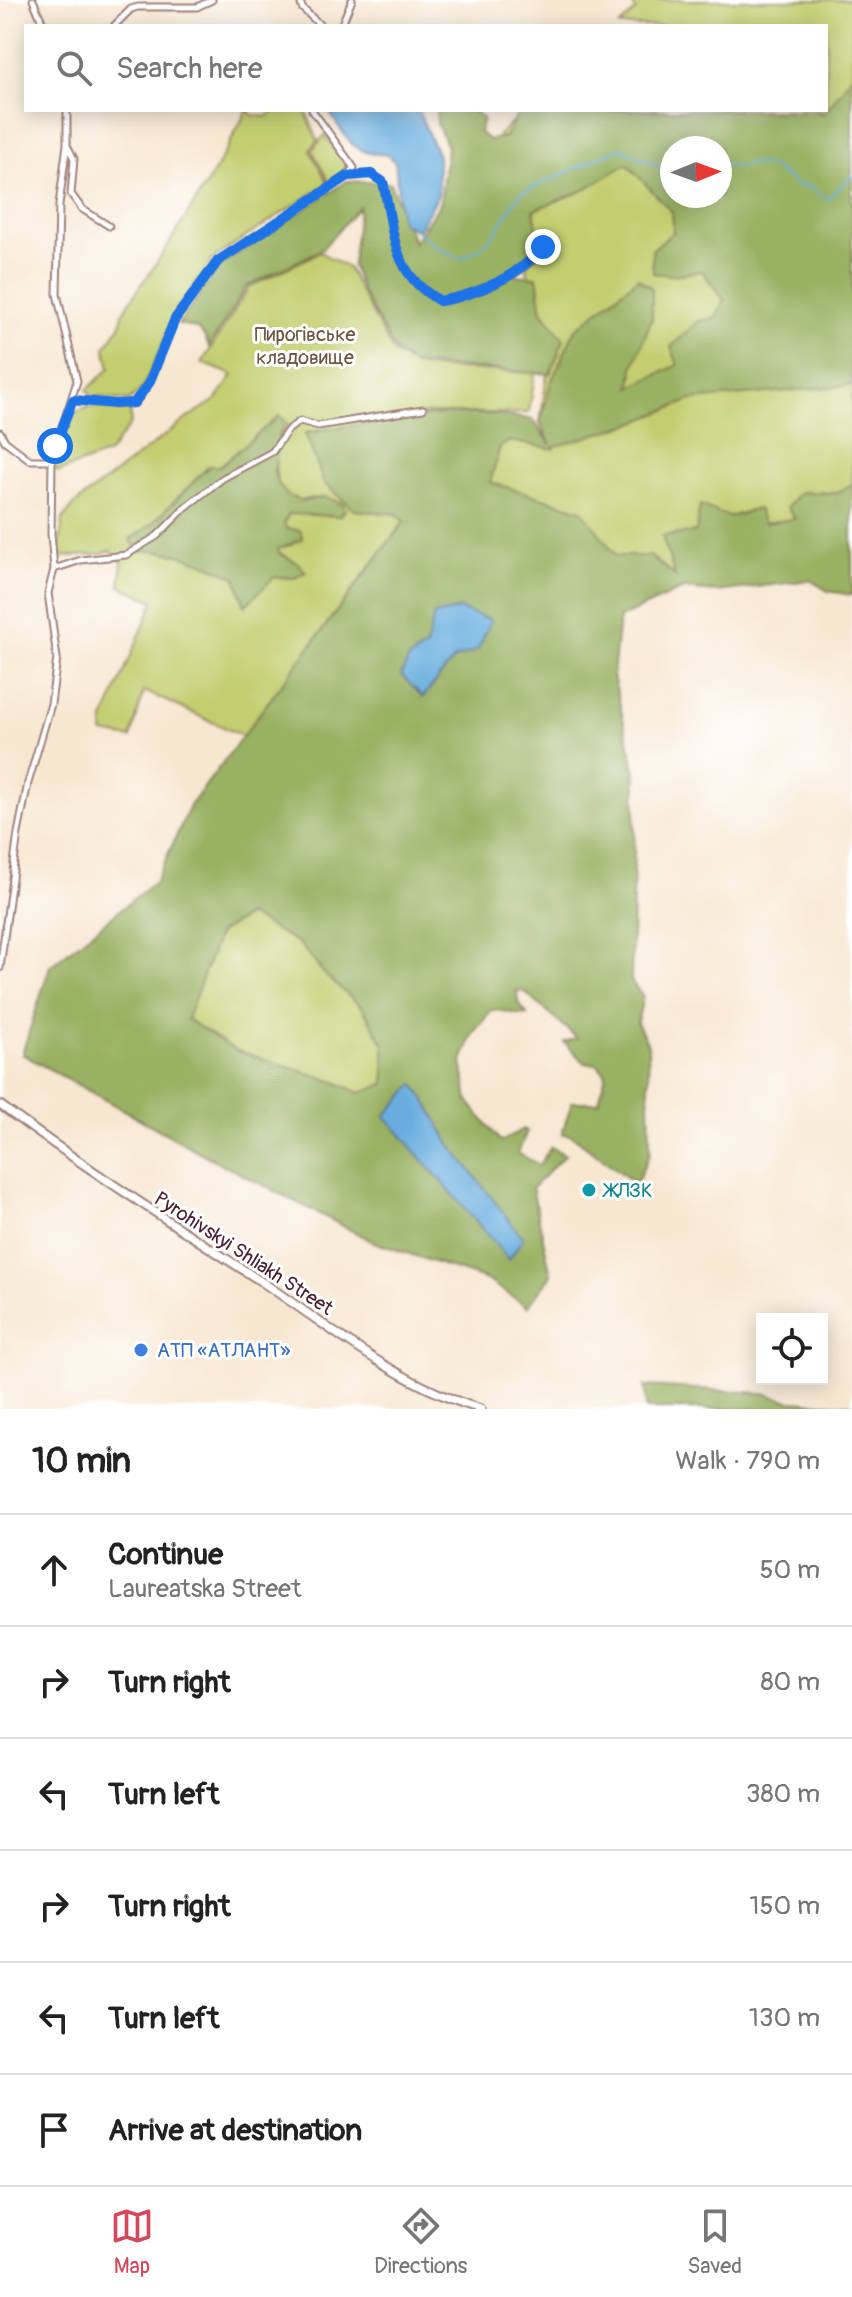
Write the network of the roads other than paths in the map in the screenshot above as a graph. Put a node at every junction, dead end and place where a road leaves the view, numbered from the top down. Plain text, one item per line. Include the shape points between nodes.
1 (33, 0) edge
2 (212, 0) edge
3 (300, 0) edge
4 (352, 0) edge
5 (43, 24) edge
6 (116, 24) edge
7 (319, 24) edge
8 (342, 24) edge
9 (67, 112) edge
10 (313, 112) edge
11 (67, 144) junction
12 (354, 168) junction
13 (362, 174) junction
14 (348, 176) junction
15 (109, 226) dead end
16 (548, 242) dead end
17 (73, 400) junction
18 (423, 409) dead end
19 (0, 432) edge
20 (52, 460) junction
21 (54, 569) junction
22 (0, 968) edge
23 (0, 1105) edge
24 (481, 1409) edge

1 - 5 street
2 - 6 street via 197,7 138,7
3 - 7 street
4 - 8 street
9 - 11 street
10 - 12 street
11 - 15 street via 74,159 71,194 82,209
11 - 17 street via 57,294 76,367
12 - 13 street
12 - 14 street
13 - 14 street
13 - 16 street via 383,182 398,257 422,290 440,301 506,278 531,262
14 - 17 street via 218,261 175,319 149,383 134,403
17 - 20 street
18 - 21 street via 318,426 300,421 272,452 223,478 157,536 126,555
19 - 20 street via 30,460
20 - 21 street
21 - 22 street via 48,593 55,682 18,833
23 - 24 street, Pyrohivskyi Shliakh Street via 388,1369

